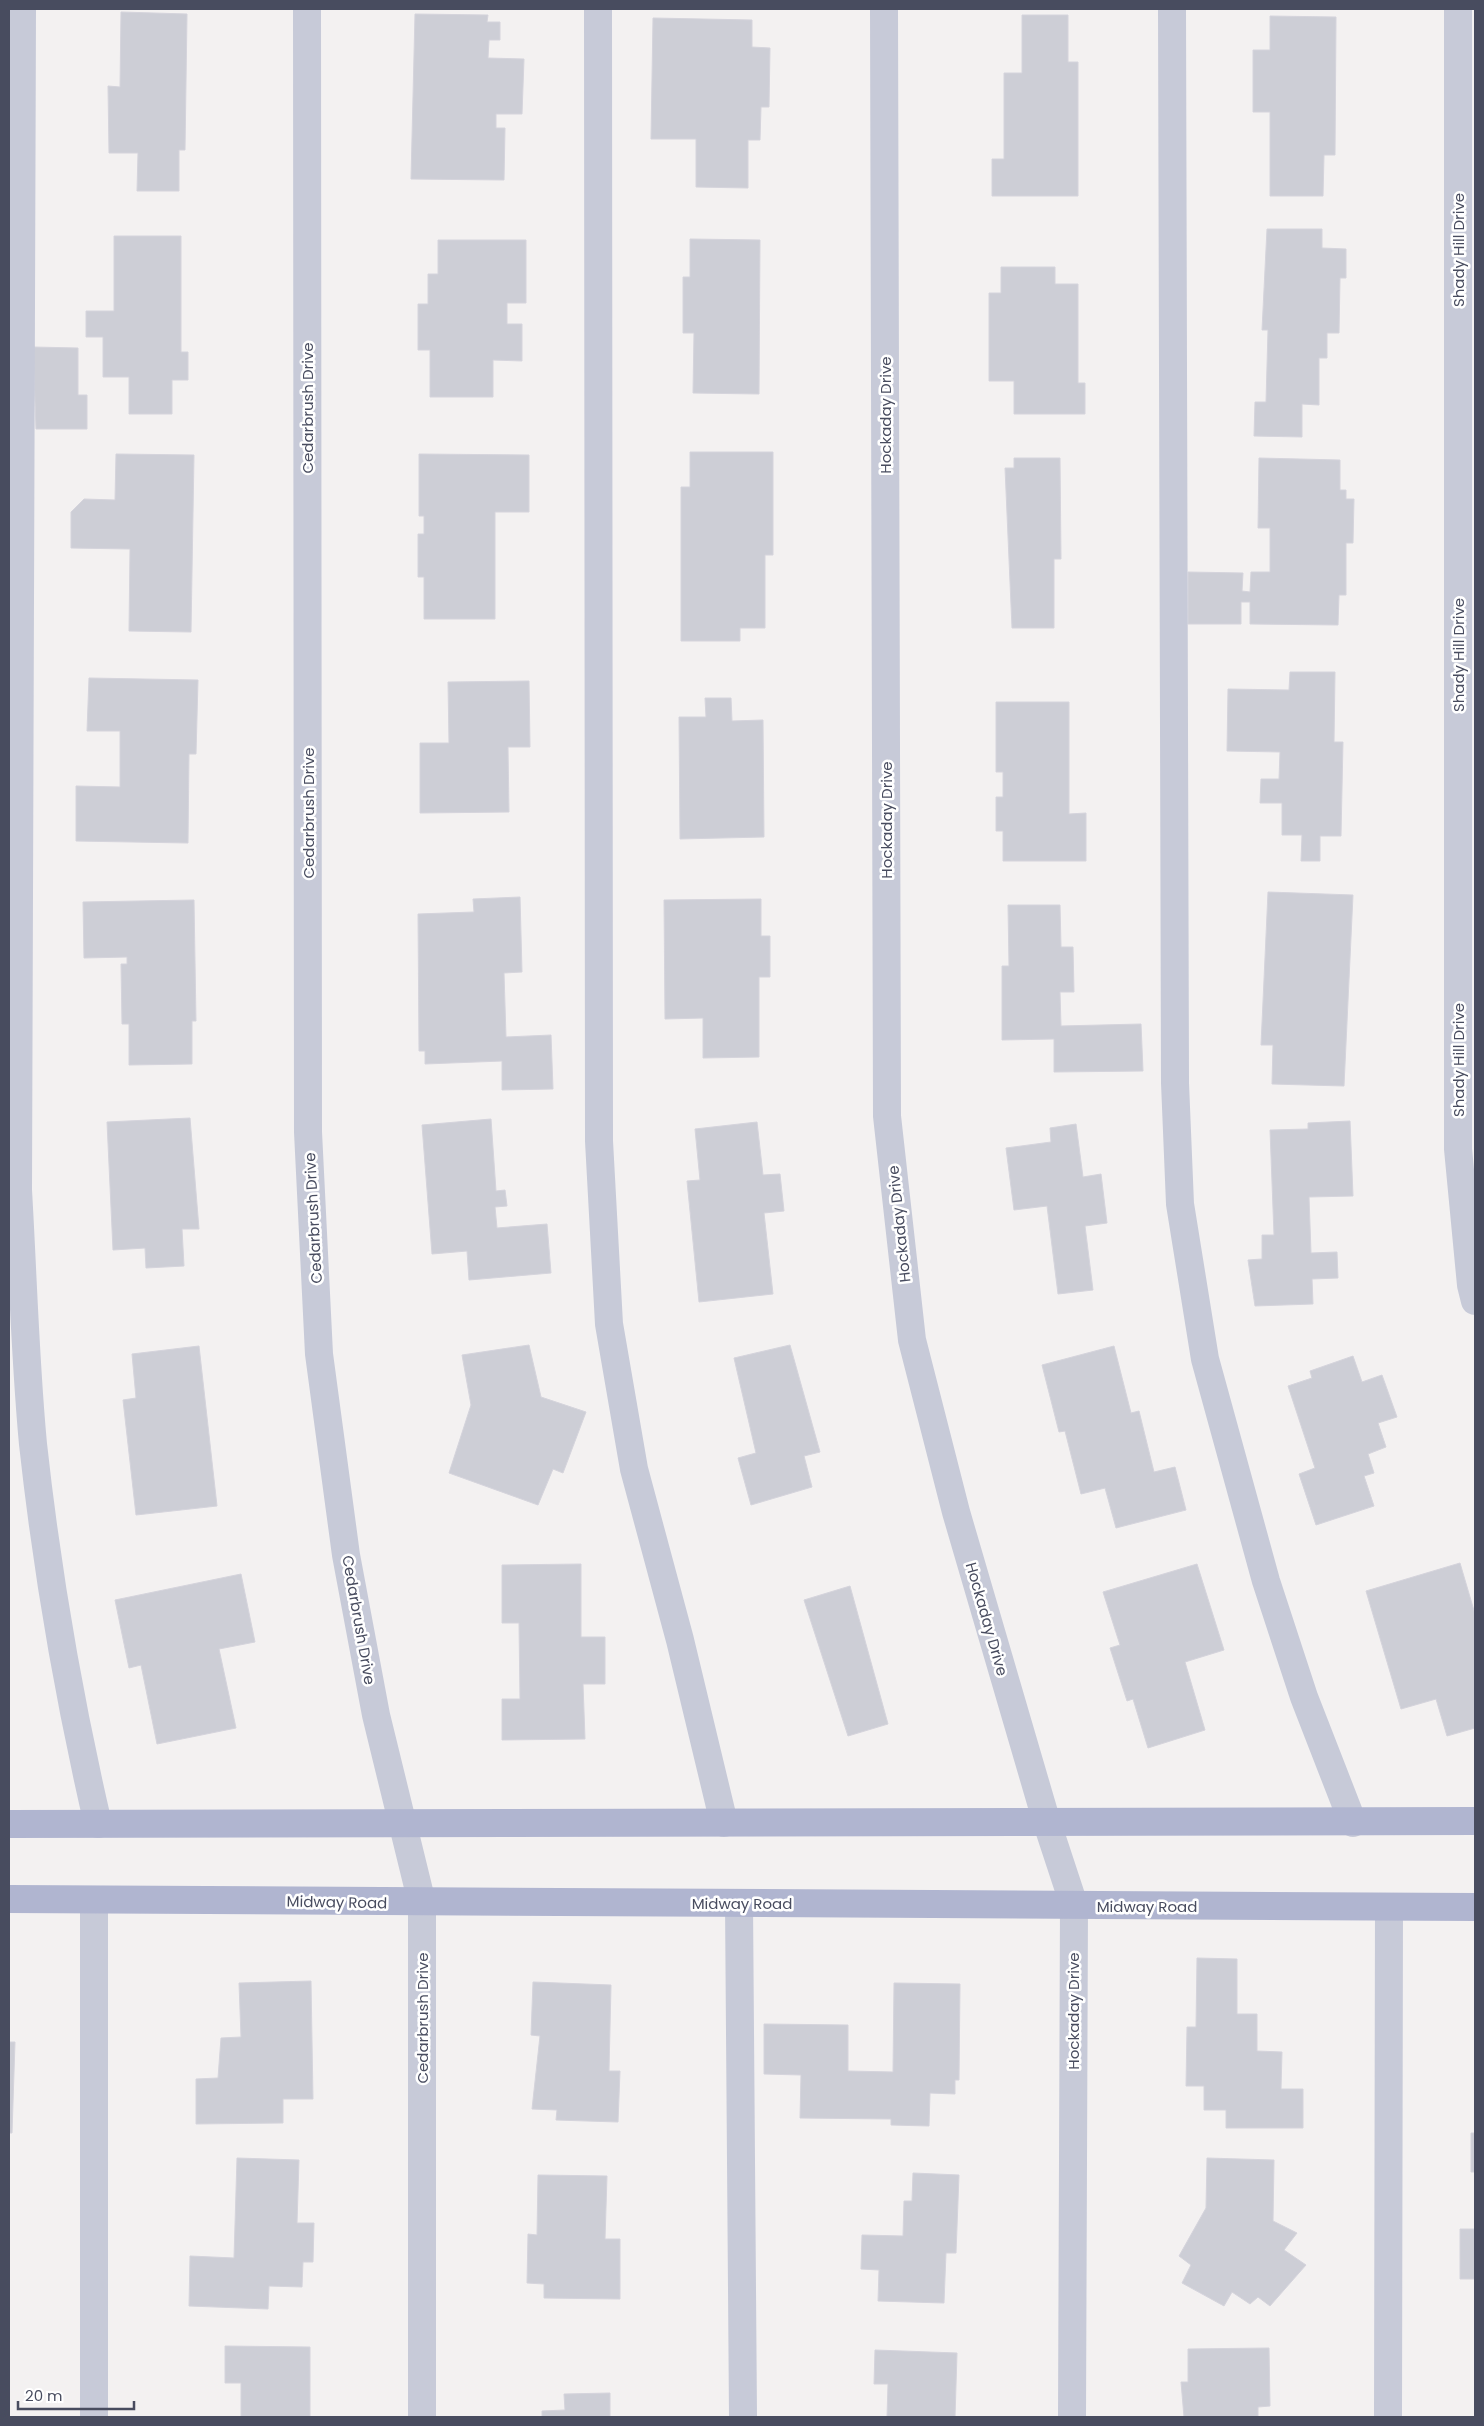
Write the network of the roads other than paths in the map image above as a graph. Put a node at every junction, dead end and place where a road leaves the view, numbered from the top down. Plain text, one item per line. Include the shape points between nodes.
1 (22, 9) edge
2 (307, 9) edge
3 (598, 9) edge
4 (884, 9) edge
5 (1172, 9) edge
6 (1458, 9) edge
7 (1467, 1149) edge
8 (1475, 1300) edge
9 (1475, 1822) edge
10 (724, 1823) junction
11 (1047, 1823) junction
12 (1353, 1823) junction
13 (9, 1824) edge
14 (98, 1824) junction
15 (402, 1824) junction
16 (9, 1900) edge
17 (94, 1900) junction
18 (422, 1903) junction
19 (739, 1903) junction
20 (1074, 1905) junction
21 (1389, 1907) junction
22 (1475, 1908) edge
23 (94, 2417) edge
24 (422, 2417) edge
25 (743, 2417) edge
26 (1072, 2417) edge
27 (1388, 2417) edge

1 - 14 street via 18,1190 27,1369 38,1489 59,1632
2 - 15 street, Cedarbrush Drive via 308,1122 319,1354 346,1555 376,1715
3 - 10 street via 599,1141 608,1324 634,1470 680,1640
4 - 11 street, Hockaday Drive via 887,1116 912,1340 956,1512
5 - 12 street via 1175,1083 1180,1204 1205,1359 1264,1572 1304,1697
6 - 7 street, Shady Hill Drive
7 - 8 street, Shady Hill Drive via 1471,1285
9 - 12 main road
10 - 11 main road
10 - 15 main road
11 - 12 main road
11 - 20 street, Hockaday Drive
13 - 14 main road
14 - 15 main road
15 - 18 street, Cedarbrush Drive
16 - 17 main road, Midway Road
17 - 18 main road, Midway Road
17 - 23 street
18 - 19 main road, Midway Road
18 - 24 street, Cedarbrush Drive
19 - 20 main road, Midway Road
19 - 25 street
20 - 21 main road, Midway Road
20 - 26 street, Hockaday Drive
21 - 22 main road, Midway Road
21 - 27 street

